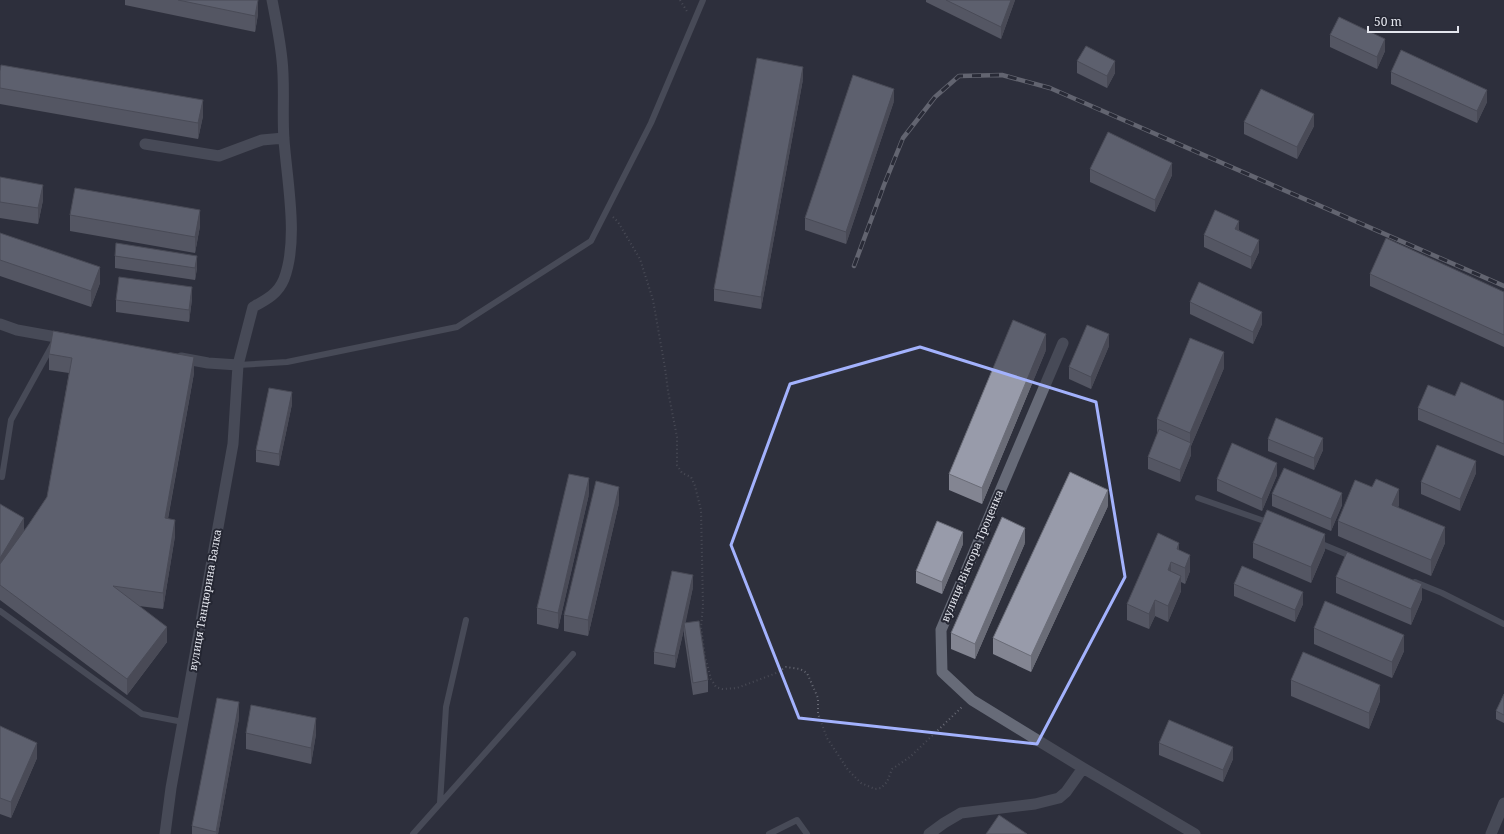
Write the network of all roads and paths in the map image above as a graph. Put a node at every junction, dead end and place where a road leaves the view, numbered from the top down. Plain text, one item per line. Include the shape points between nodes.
1 (272, 0) edge
2 (680, 0) edge
3 (703, 0) edge
4 (694, 22) junction
5 (284, 138) junction
6 (146, 144) dead end
7 (607, 210) junction
8 (0, 324) edge
9 (56, 337) junction
10 (79, 341) edge
11 (1064, 343) dead end
12 (170, 356) edge
13 (238, 365) junction
14 (2, 477) dead end
15 (1198, 498) dead end
16 (1280, 526) edge
17 (1308, 538) edge
18 (1357, 558) edge
19 (1407, 579) edge
20 (0, 611) edge
21 (466, 620) dead end
22 (1504, 624) edge
23 (573, 654) dead end
24 (972, 700) junction
25 (183, 722) junction
26 (1083, 768) junction
27 (440, 803) junction
28 (1504, 803) edge
29 (164, 834) edge
30 (413, 834) edge
31 (770, 834) edge
32 (807, 834) edge
33 (929, 834) edge
34 (1195, 834) edge
35 (1491, 834) edge

1 - 5 street, вулиця Танцюрина Балка via 282,61
2 - 4 path
3 - 4 lane
4 - 7 lane via 650,123
5 - 6 street via 262,140 219,156
5 - 13 street, вулиця Танцюрина Балка via 292,221 284,280 272,296 253,307
7 - 13 lane via 591,241 457,327 287,362
7 - 24 path via 618,222 640,259 653,300 677,437 677,465 682,473 691,477 696,486 701,510 701,627 705,657 716,687 738,688 786,667 807,673 818,698 818,714 827,738 848,770 861,783 875,789 886,782 892,769 910,757
8 - 9 street via 17,330
9 - 10 street
9 - 14 lane via 11,420
11 - 24 street, вулиця Віктора Троценка via 941,630 942,672
12 - 13 street
13 - 25 street, вулиця Танцюрина Балка via 233,444
15 - 16 lane
17 - 18 lane
19 - 22 lane via 1442,593
20 - 25 lane via 142,714
21 - 27 lane via 446,707
23 - 27 lane
24 - 26 street, вулиця Віктора Троценка
25 - 29 street, вулиця Танцюрина Балка
26 - 33 street via 1059,798 1035,804 961,813
26 - 34 street, вулиця Віктора Троценка
27 - 30 lane
28 - 35 street
31 - 32 lane via 797,820

